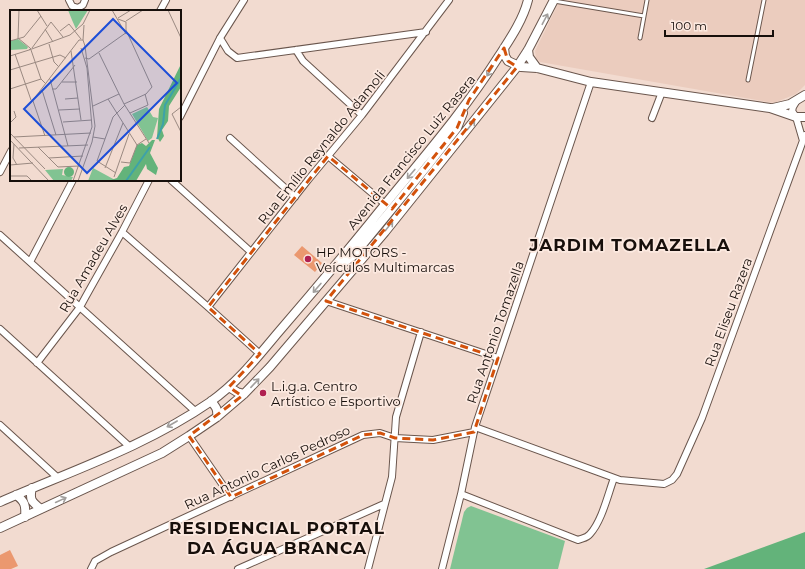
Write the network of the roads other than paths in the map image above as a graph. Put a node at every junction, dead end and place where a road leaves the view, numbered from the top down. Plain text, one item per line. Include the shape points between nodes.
1 (69, 0) edge
2 (86, 0) edge
3 (166, 0) edge
4 (244, 0) edge
5 (449, 0) edge
6 (528, 0) edge
7 (554, 0) edge
8 (647, 0) edge
9 (764, 0) edge
10 (78, 9) edge
11 (161, 10) edge
12 (644, 16) junction
13 (426, 32) junction
14 (220, 38) junction
15 (640, 38) dead end
16 (504, 48) junction
17 (296, 50) junction
18 (528, 50) junction
19 (517, 66) junction
20 (537, 68) junction
21 (748, 80) dead end
22 (591, 82) junction
23 (662, 92) junction
24 (805, 95) edge
25 (470, 100) junction
26 (796, 102) junction
27 (770, 108) junction
28 (181, 115) edge
29 (362, 115) junction
30 (796, 117) junction
31 (805, 117) edge
32 (652, 118) dead end
33 (230, 138) dead end
34 (804, 138) edge
35 (10, 153) edge
36 (328, 156) junction
37 (0, 172) edge
38 (72, 181) edge
39 (148, 181) edge
40 (172, 181) edge
41 (294, 197) junction
42 (386, 204) junction
43 (122, 232) junction
44 (0, 235) edge
45 (251, 252) junction
46 (30, 262) junction
47 (330, 273) junction
48 (326, 301) junction
49 (80, 307) junction
50 (208, 307) junction
51 (0, 329) edge
52 (421, 332) junction
53 (260, 354) junction
54 (498, 358) junction
55 (36, 362) junction
56 (229, 386) junction
57 (244, 394) junction
58 (211, 401) junction
59 (195, 411) junction
60 (217, 417) junction
61 (0, 425) edge
62 (474, 430) junction
63 (189, 436) junction
64 (395, 438) junction
65 (130, 447) junction
66 (58, 478) junction
67 (614, 478) junction
68 (32, 488) junction
69 (461, 494) junction
70 (16, 495) junction
71 (231, 497) junction
72 (0, 502) edge
73 (384, 504) junction
74 (41, 509) junction
75 (25, 517) junction
76 (0, 528) edge
77 (90, 569) edge
78 (238, 569) edge
79 (368, 569) edge
80 (442, 569) edge

1 - 10 street via 72,6
2 - 10 street
3 - 11 street
4 - 14 street
5 - 13 street, Rua Emílio Reynaldo Adamoli
6 - 16 street, Avenida Francisco Luiz Rasera
7 - 12 lane
18 -> 7 street
8 - 12 lane
9 - 21 lane
12 - 15 lane
13 - 17 street
13 - 29 street, Rua Emílio Reynaldo Adamoli
14 - 17 street via 228,51 237,58
14 - 28 street
16 - 19 street via 508,61
16 -> 25 street, Avenida Francisco Luiz Rasera
17 - 29 street via 303,61
18 - 19 street
18 - 20 street via 532,63
19 - 20 street
48 -> 19 street via 430,177
20 - 22 street
22 - 23 street
22 - 54 street, Rua Antonio Tomazella
23 - 27 street
23 - 32 street
24 - 26 street
25 -> 42 street, Avenida Francisco Luiz Rasera
25 - 47 street via 457,128 428,165 353,256
26 - 27 street
26 - 30 street, Rua Eliseu Razera via 792,109
27 - 30 street
29 - 36 street, Rua Emílio Reynaldo Adamoli
30 - 31 street
30 - 34 street, Rua Eliseu Razera
33 - 41 street
34 - 67 street, Rua Eliseu Razera via 702,418 678,474 664,484
35 - 37 street
36 - 41 street, Rua Emílio Reynaldo Adamoli
36 - 42 street
38 - 46 street
39 - 43 street, Rua Amadeu Alves
40 - 45 street
41 - 45 street, Rua Emílio Reynaldo Adamoli
42 - 47 street, Avenida Francisco Luiz Rasera
43 - 49 street, Rua Amadeu Alves
43 - 50 street
44 - 46 street
45 - 50 street, Rua Emílio Reynaldo Adamoli
46 - 49 street
47 -> 53 street, Avenida Francisco Luiz Rasera
48 - 52 street
57 -> 48 street
49 - 55 street, Rua Amadeu Alves
49 - 59 street
50 - 53 street
51 - 55 street
52 - 54 street
52 - 64 street via 396,417
53 - 56 street, Avenida Francisco Luiz Rasera
54 - 62 street, Rua Antonio Tomazella
55 - 65 street
56 - 57 street
56 - 58 street, Avenida Francisco Luiz Rasera
57 - 60 street
58 - 59 street, Avenida Francisco Luiz Rasera
58 - 60 street via 218,411
59 -> 65 street, Avenida Francisco Luiz Rasera
60 - 63 street
61 - 66 street
62 - 64 street, Rua Antonio Carlos Pedroso via 433,440
62 - 67 street
62 - 69 street, Rua Antonio Tomazella
63 - 71 street
74 -> 63 street via 162,453
64 - 71 street, Rua Antonio Carlos Pedroso via 380,433 363,435
64 - 73 street via 392,477 387,501
65 - 66 street, Avenida Francisco Luiz Rasera
66 - 68 street, Avenida Francisco Luiz Rasera
67 - 69 street via 595,528 585,538 578,540
68 - 70 street, Avenida Francisco Luiz Rasera
68 - 74 street via 31,500
69 - 80 street, Rua Antonio Tomazella
70 - 72 street, Avenida Francisco Luiz Rasera
70 - 75 street via 22,499
71 - 77 street, Rua Antonio Carlos Pedroso via 111,552 95,562
73 - 78 street
73 - 79 street
74 - 75 street
75 - 76 street

